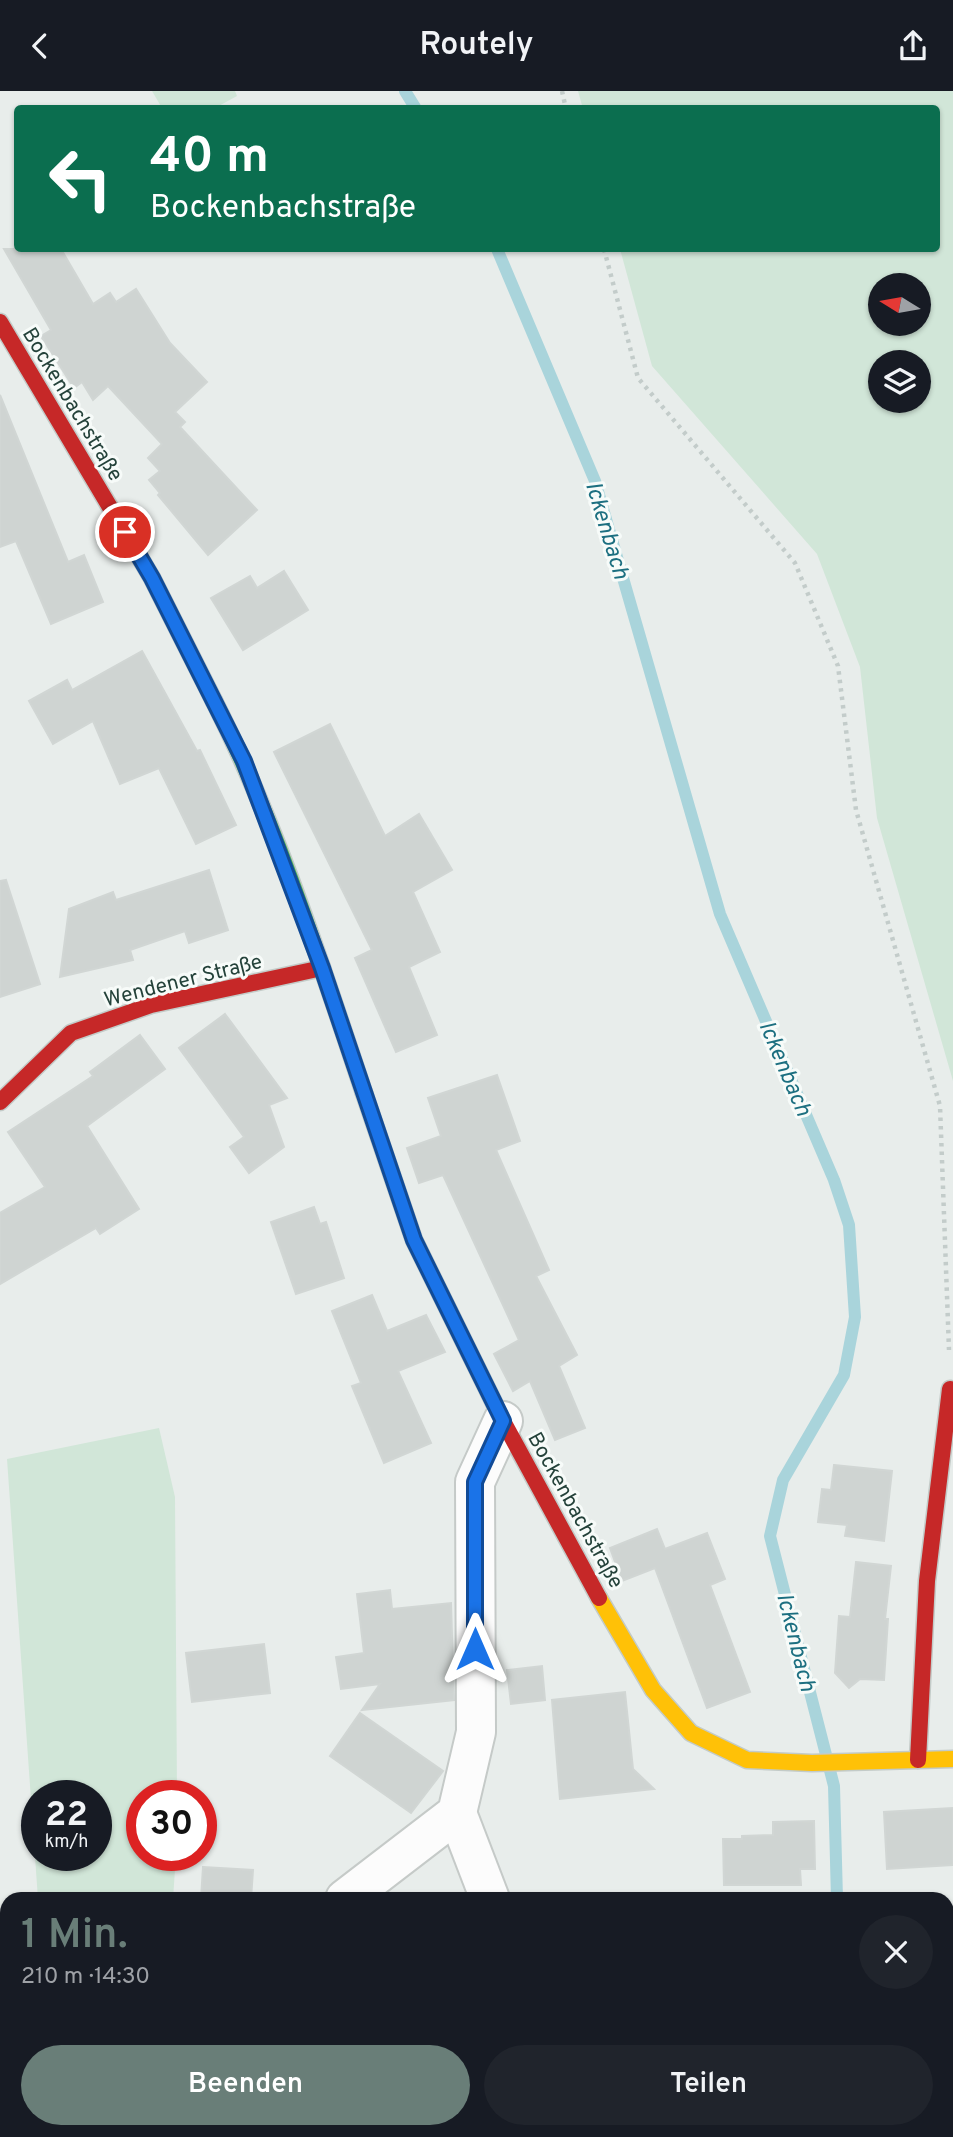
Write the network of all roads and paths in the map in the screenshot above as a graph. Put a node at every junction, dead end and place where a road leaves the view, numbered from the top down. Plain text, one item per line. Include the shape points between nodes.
1 (605, 252) edge
2 (0, 322) edge
3 (322, 968) junction
4 (0, 1101) edge
5 (950, 1389) joint
6 (503, 1421) junction
7 (953, 1759) edge
8 (918, 1760) junction
9 (457, 1813) junction
10 (354, 1892) edge
11 (487, 1892) edge

1 - 5 path via 638,378 795,563 838,666 856,810 940,1106
2 - 3 street, Bockenbachstraße via 152,578 244,761
3 - 4 street, Wendener Straße via 151,1005 71,1033
3 - 6 street, Bockenbachstraße via 414,1240
5 - 8 street via 928,1581
6 - 8 street, Bockenbachstraße via 619,1634 653,1690 691,1733 747,1760
6 - 9 street via 475,1482 476,1732
7 - 8 street, Bockenbachstraße
9 - 10 street
9 - 11 street

